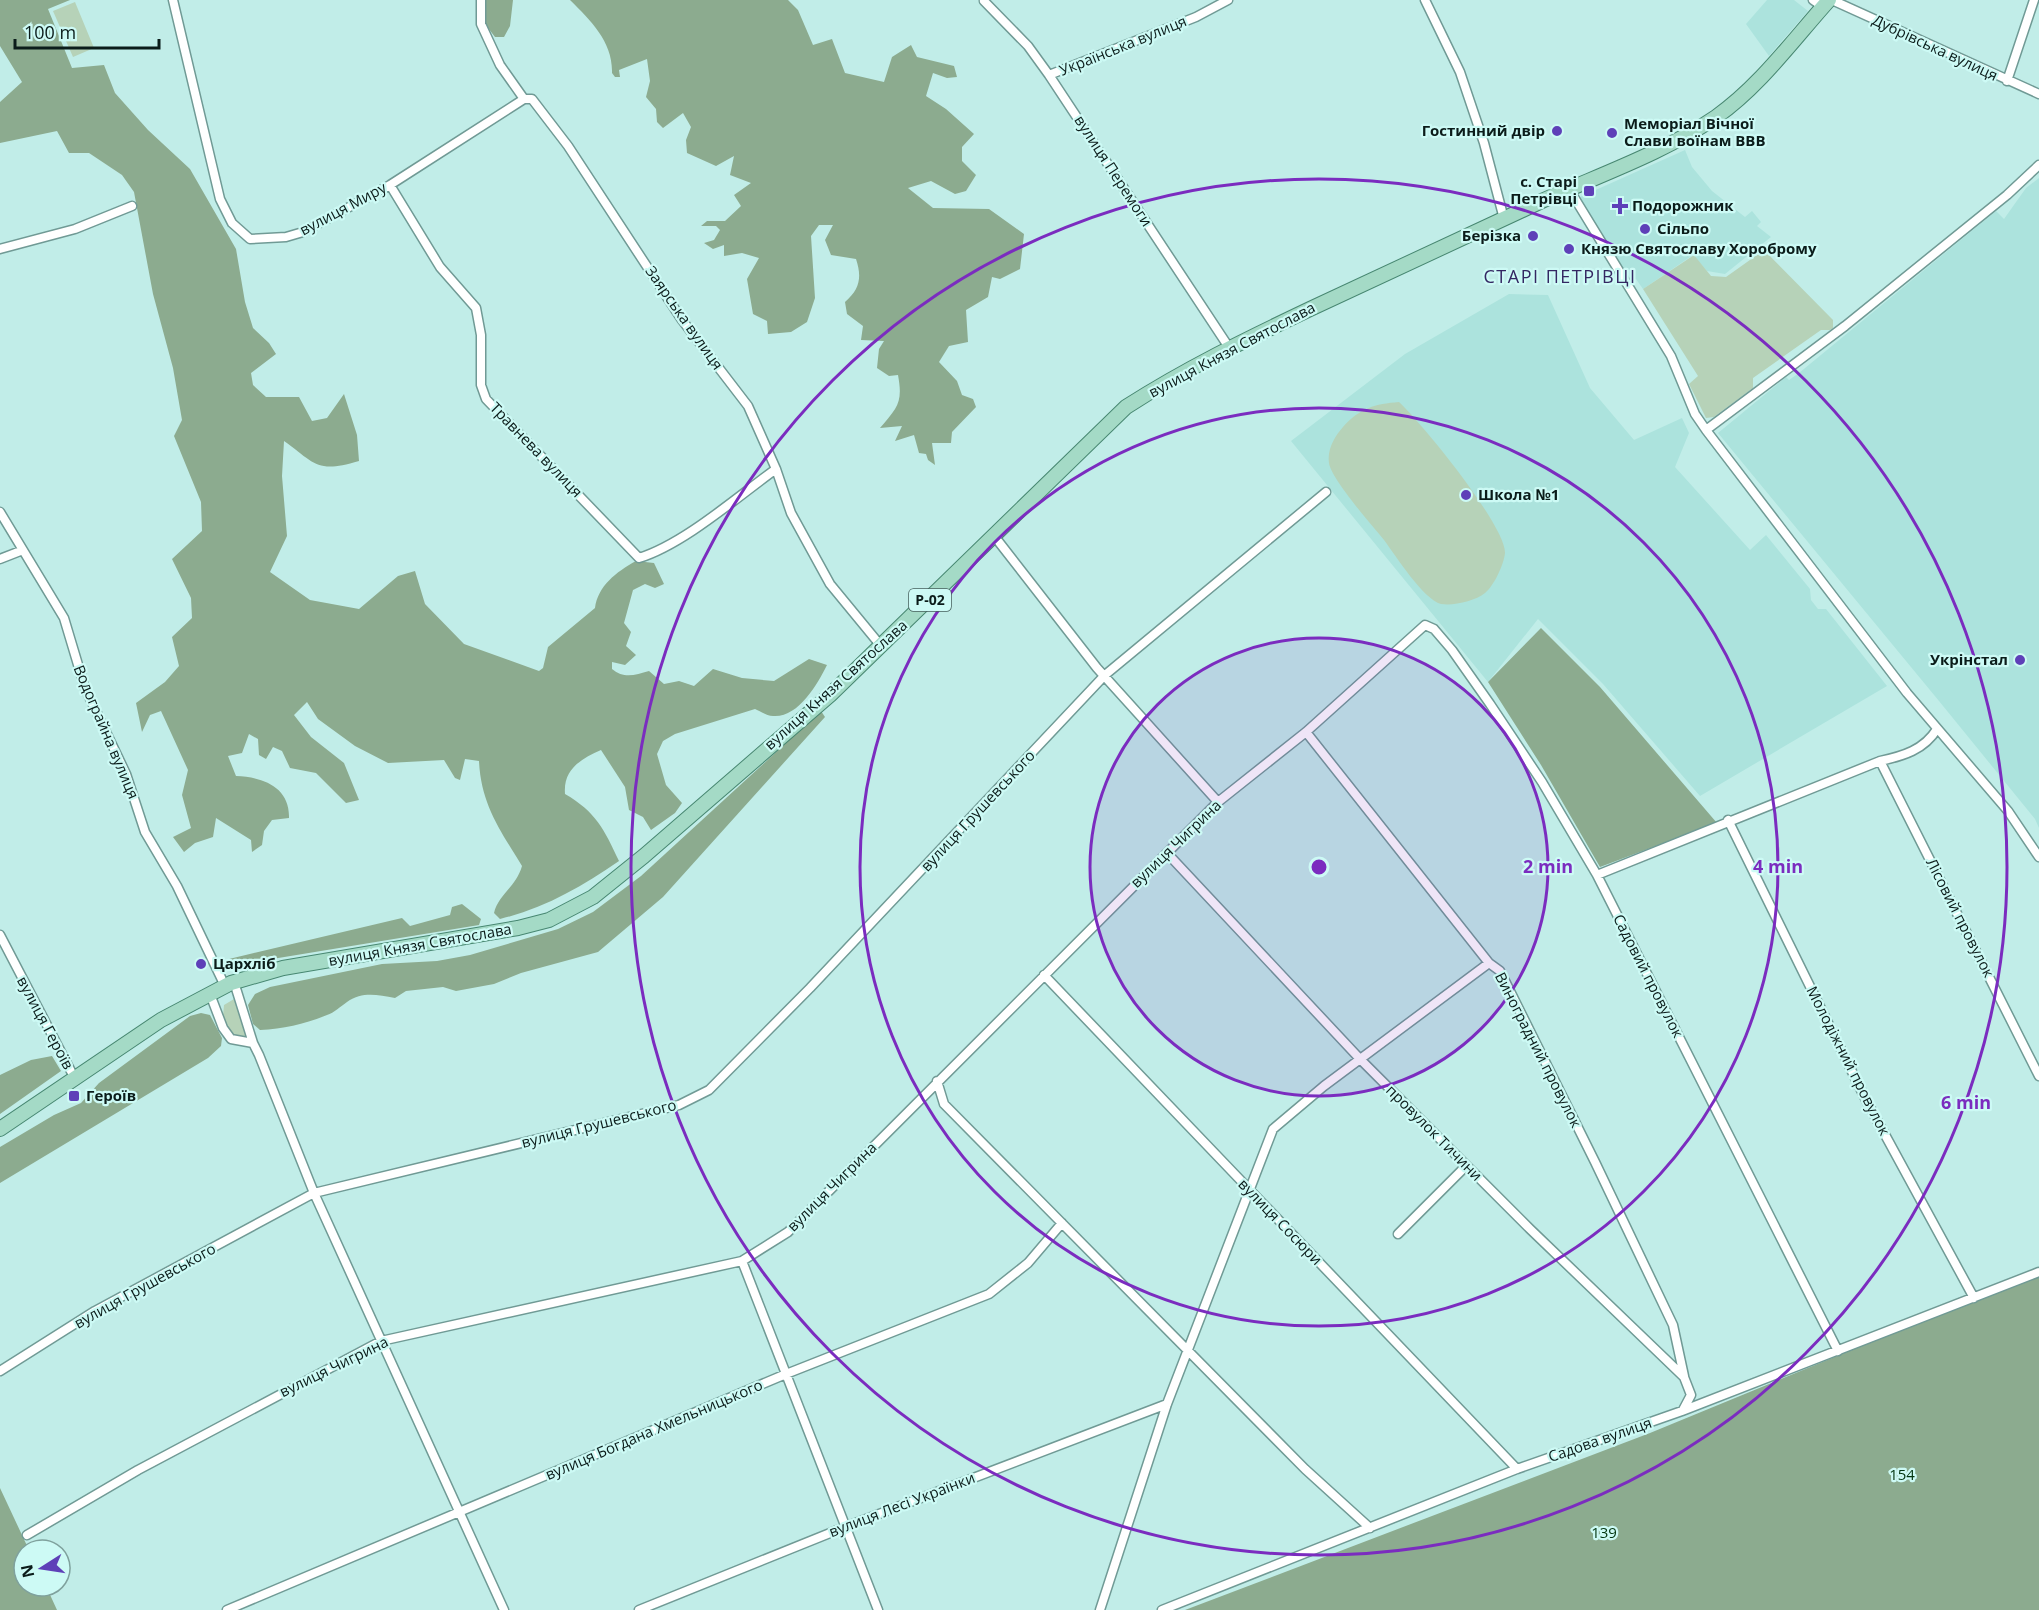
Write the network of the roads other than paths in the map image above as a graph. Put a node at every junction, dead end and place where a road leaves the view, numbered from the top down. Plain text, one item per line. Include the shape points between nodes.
1 (173, 0) edge
2 (481, 0) edge
3 (1228, 0) edge
4 (1425, 0) edge
5 (2034, 0) edge
6 (984, 1) edge
7 (1824, 2) edge
8 (1049, 75) junction
9 (2007, 81) junction
10 (2039, 94) edge
11 (524, 99) junction
12 (2039, 165) edge
13 (390, 185) junction
14 (1569, 189) junction
15 (132, 206) dead end
16 (1504, 219) junction
17 (0, 249) edge
18 (1230, 349) junction
19 (1706, 430) junction
20 (776, 469) junction
21 (1326, 492) dead end
22 (0, 512) edge
23 (995, 537) junction
24 (23, 550) junction
25 (0, 559) edge
26 (1425, 625) joint
27 (881, 646) junction
28 (1105, 675) junction
29 (1937, 729) junction
30 (1306, 732) junction
31 (1880, 761) junction
32 (1218, 802) junction
33 (1728, 820) junction
34 (1167, 853) junction
35 (2039, 857) edge
36 (1597, 875) junction
37 (0, 934) edge
38 (1490, 963) junction
39 (1044, 975) junction
40 (230, 984) junction
41 (210, 994) junction
42 (253, 1043) junction
43 (1360, 1059) junction
44 (2039, 1076) edge
45 (75, 1079) junction
46 (937, 1081) junction
47 (0, 1129) edge
48 (1467, 1166) junction
49 (1249, 1191) junction
50 (314, 1193) junction
51 (1062, 1223) junction
52 (1398, 1234) dead end
53 (742, 1261) junction
54 (2039, 1272) edge
55 (1974, 1298) junction
56 (381, 1341) junction
57 (1188, 1348) junction
58 (1838, 1351) junction
59 (0, 1371) edge
60 (786, 1374) junction
61 (1684, 1377) junction
62 (1167, 1404) junction
63 (1682, 1411) junction
64 (1517, 1469) junction
65 (458, 1512) junction
66 (845, 1527) junction
67 (1370, 1528) junction
68 (27, 1535) dead end
69 (227, 1610) edge
70 (504, 1610) edge
71 (639, 1610) edge
72 (878, 1610) edge
73 (1100, 1610) edge
74 (1162, 1610) edge

1 - 13 street, вулиця Миру via 220,199 241,233 263,240 303,232
2 - 11 street, Заярська вулиця via 481,24 500,65
3 - 8 street, Українська вулиця via 1196,17
4 - 16 street via 1460,72
5 - 9 street
6 - 8 street, вулиця Перемоги via 1028,46
7 - 9 street, Дубрівська вулиця
7 - 14 main road, вулиця Князя Святослава / Р-02 via 1758,81 1717,116 1652,153
8 - 18 street, вулиця Перемоги
9 - 10 street, Дубрівська вулиця
11 - 13 street, вулиця Миру
11 - 20 street, Заярська вулиця via 532,99 568,146 682,320 748,406
12 - 19 street via 1845,326
13 - 20 street, Травнева вулиця via 440,267 476,308 481,335 481,385 486,399 639,558 656,553 683,536
14 - 16 main road, вулиця Князя Святослава / Р-02
14 - 19 street via 1671,356 1695,414
15 - 17 street via 75,229
16 - 18 main road, вулиця Князя Святослава / Р-02
18 - 23 main road, вулиця Князя Святослава / Р-02 via 1170,379 1126,407
19 - 29 street
20 - 27 street, Заярська вулиця via 791,513 830,584
21 - 28 street, вулиця Грушевського
22 - 24 street, Водограйна вулиця
23 - 27 main road, вулиця Князя Святослава / Р-02
23 - 28 street
24 - 25 street
24 - 40 street, Водограйна вулиця via 64,618 85,688 126,774 145,832
26 - 30 street, вулиця Чигрина
26 - 36 street, Садовий провулок via 1434,629 1478,686 1542,782
27 - 40 main road, вулиця Князя Святослава / Р-02 via 644,856 593,897 549,920 283,968
28 - 32 street
28 - 50 street, вулиця Грушевського via 709,1090 679,1105
29 - 31 street via 1925,745
29 - 35 street via 2008,811
30 - 32 street, вулиця Чигрина
30 - 38 street, Виноградний провулок
31 - 33 street
31 - 44 street, Лісовий провулок
32 - 34 street, вулиця Чигрина
33 - 36 street
33 - 55 street, Молодіжний провулок via 1865,1098
34 - 39 street, вулиця Чигрина
34 - 43 street, провулок Тичини
36 - 58 street, Садовий провулок
37 - 45 street, вулиця Героїв
38 - 43 street
38 - 61 street, Виноградний провулок via 1500,971 1673,1325
39 - 46 street, вулиця Чигрина
39 - 49 street, вулиця Сосюри
40 - 41 main road, вулиця Князя Святослава / Р-02
40 - 42 street, Водограйна вулиця
41 - 42 street via 231,1040
41 - 45 main road, вулиця Князя Святослава / Р-02 via 161,1020
42 - 50 street, Водограйна вулиця
43 - 48 street, провулок Тичини
43 - 49 street via 1273,1129
45 - 47 main road, вулиця Князя Святослава / Р-02
46 - 51 street via 944,1104
46 - 53 street, вулиця Чигрина via 788,1232
48 - 52 street
48 - 61 street, провулок Тичини
49 - 57 street
49 - 64 street, вулиця Сосюри
50 - 56 street, Водограйна вулиця
50 - 59 street, вулиця Грушевського via 95,1311
51 - 57 street
51 - 60 street, вулиця Богдана Хмельницького via 1028,1263 989,1294
53 - 56 street, вулиця Чигрина
53 - 60 street
54 - 55 street, Садова вулиця
55 - 58 street, Садова вулиця
56 - 65 street, Водограйна вулиця
56 - 68 street, вулиця Чигрина via 138,1470
57 - 62 street
57 - 67 street via 1312,1475
58 - 63 street, Садова вулиця
60 - 65 street, вулиця Богдана Хмельницького
60 - 66 street
61 - 63 street via 1691,1395
62 - 66 street, вулиця Лесі Українки
62 - 73 street
63 - 64 street, Садова вулиця
64 - 67 street, Садова вулиця
65 - 69 street, вулиця Богдана Хмельницького
65 - 70 street, Водограйна вулиця
66 - 71 street, вулиця Лесі Українки
66 - 72 street
67 - 74 street, Садова вулиця

